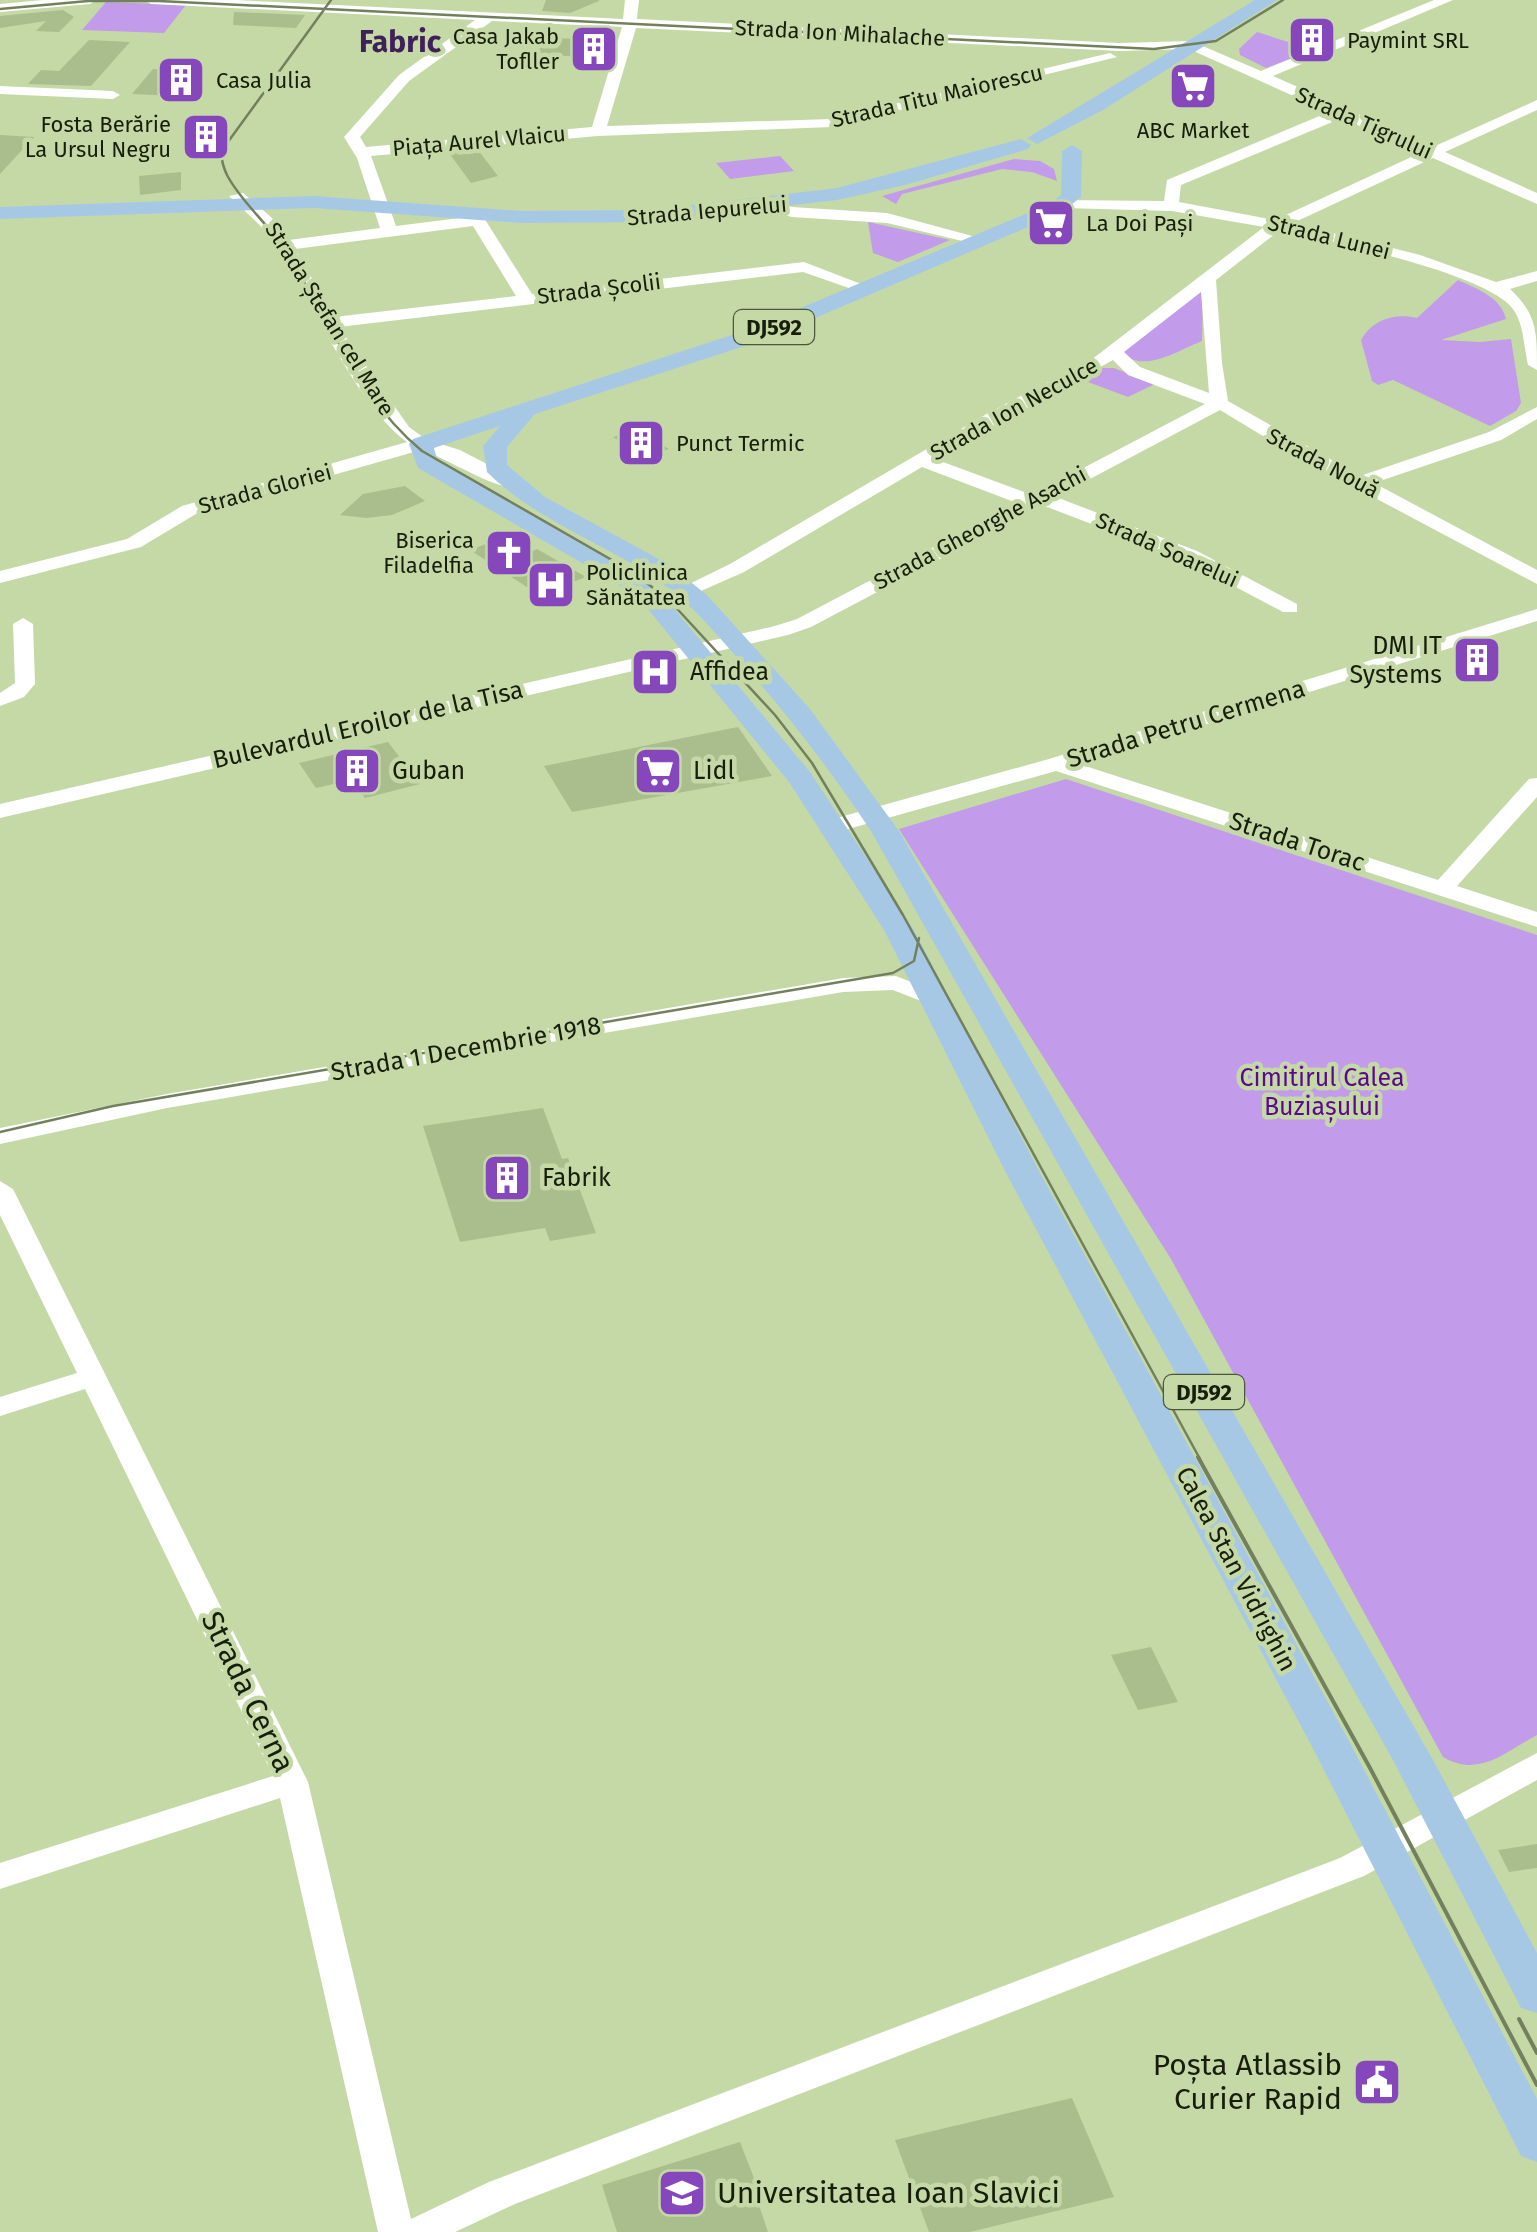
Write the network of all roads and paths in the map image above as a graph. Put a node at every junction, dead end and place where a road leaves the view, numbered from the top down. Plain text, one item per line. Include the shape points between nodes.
1 (90, 0) edge
2 (151, 0) edge
3 (632, 0) edge
4 (1268, 0) edge
5 (1290, 0) edge
6 (1446, 0) edge
7 (0, 8) edge
8 (488, 16) junction
9 (629, 23) junction
10 (1184, 49) junction
11 (1214, 54) junction
12 (1260, 76) junction
13 (8, 90) edge
14 (113, 95) dead end
15 (1537, 104) edge
16 (1340, 113) junction
17 (598, 131) junction
18 (355, 144) junction
19 (1051, 152) junction
20 (1432, 153) junction
21 (379, 199) junction
22 (1537, 199) edge
23 (244, 200) junction
24 (1065, 203) junction
25 (1171, 206) junction
26 (772, 207) junction
27 (0, 213) edge
28 (475, 217) junction
29 (1277, 224) junction
30 (390, 231) junction
31 (980, 240) junction
32 (286, 244) junction
33 (1537, 276) edge
34 (1209, 281) junction
35 (1497, 287) junction
36 (866, 289) junction
37 (526, 298) junction
38 (1164, 309) junction
39 (1210, 314) junction
40 (329, 323) junction
41 (1120, 359) junction
42 (1537, 365) edge
43 (1220, 404) junction
44 (525, 412) junction
45 (1534, 418) edge
46 (420, 444) junction
47 (923, 461) junction
48 (509, 482) junction
49 (1360, 482) junction
50 (1037, 500) junction
51 (0, 577) edge
52 (1537, 578) edge
53 (687, 590) junction
54 (1290, 608) dead end
55 (1537, 616) edge
56 (23, 624) dead end
57 (737, 642) junction
58 (696, 650) junction
59 (0, 700) edge
60 (1057, 764) junction
61 (1537, 784) edge
62 (0, 810) edge
63 (874, 814) junction
64 (834, 826) junction
65 (1442, 889) junction
66 (1537, 920) edge
67 (931, 998) junction
68 (0, 1136) edge
69 (0, 1189) edge
70 (93, 1377) junction
71 (0, 1406) edge
72 (1537, 1765) edge
73 (292, 1782) junction
74 (1442, 1816) junction
75 (1385, 1852) junction
76 (0, 1876) edge
77 (1537, 1995) edge
78 (1537, 2142) edge
79 (396, 2232) edge
80 (418, 2232) edge

1 - 7 street
2 - 8 street, Strada Ion Mihalache
3 - 9 street
4 - 10 main road
5 - 11 main road
6 - 12 street
8 - 9 street, Strada Ion Mihalache
8 - 18 street via 404,78
9 - 10 street, Strada Ion Mihalache
9 - 17 street
10 - 11 street, Strada Titu Maiorescu
10 - 17 street, Strada Titu Maiorescu via 1082,62 831,123
10 - 19 main road
11 - 12 street, Strada Tigrului
11 - 19 main road
12 - 16 street, Strada Tigrului
13 - 14 street
15 - 20 street, Strada Ion Neculce
16 - 20 street, Strada Tigrului
16 - 25 street via 1174,183
17 - 18 street, Piața Aurel Vlaicu
18 - 21 street
19 - 24 main road via 1072,191
19 - 26 main road, Strada Iepurelui via 990,156 860,192
20 - 22 street, Strada Tigrului
20 - 29 street, Strada Ion Neculce
21 - 23 main road, Strada Iepurelui
21 - 23 main road, Strada Iepurelui via 361,191
21 - 28 main road, Strada Iepurelui
21 - 30 street
23 - 27 main road
23 - 32 street, Strada Ștefan cel Mare
24 - 25 street, Strada Lunei
24 - 31 main road, DJ592
25 - 29 street, Strada Lunei
26 - 28 main road, Strada Iepurelui via 625,218
26 - 31 street via 887,218
28 - 30 street
28 - 37 street
29 - 34 street, Strada Ion Neculce
29 - 35 street, Strada Lunei
30 - 32 street
31 - 36 main road, DJ592
32 - 40 street, Strada Ștefan cel Mare
33 - 35 street
34 - 38 street, Strada Ion Neculce
34 - 39 street
35 - 42 street via 1521,306
36 - 37 street, Strada Școlii via 804,267
36 - 44 main road, DJ592 via 680,362
37 - 40 street, Strada Școlii
38 - 39 street
38 - 41 street, Strada Ion Neculce
39 - 43 street
40 - 46 street, Strada Ștefan cel Mare via 394,421
41 - 43 street, Strada Nouă
41 - 47 street, Strada Ion Neculce via 1097,364 996,416
43 - 49 street, Strada Nouă
43 - 50 street, Strada Gheorghe Asachi
44 - 46 main road, DJ592
44 - 48 main road via 500,436 492,455
45 - 49 street
46 - 48 street, Strada Ștefan cel Mare
46 - 51 street, Strada Gloriei via 192,509 143,540
46 - 58 main road, Strada Ștefan cel Mare / DJ592 via 426,464 638,586
47 - 50 street, Strada Soarelui
47 - 53 street, Strada Ion Neculce
48 - 53 main road, Strada Ștefan cel Mare / DJ592
49 - 52 street, Strada Nouă
50 - 54 street, Strada Soarelui via 1190,555
50 - 57 street, Strada Gheorghe Asachi via 804,623
53 - 57 main road, Strada Ștefan cel Mare / DJ592
55 - 60 street, Strada Petru Cermena
56 - 59 street via 25,684
57 - 58 street, Bulevardul Eroilor de la Tisa
57 - 63 main road, Strada Ștefan cel Mare / DJ592 via 815,730
58 - 62 street, Bulevardul Eroilor de la Tisa
58 - 64 main road, Strada Ștefan cel Mare / DJ592
60 - 63 street, Strada Petru Cermena
60 - 65 street, Strada Torac
61 - 65 street
63 - 64 street, Strada Petru Cermena
63 - 74 main road, Strada Ștefan cel Mare / DJ592
64 - 67 main road, Strada Ștefan cel Mare / DJ592 via 899,930
65 - 66 street, Strada Torac
67 - 68 street, Strada 1 Decembrie 1918 via 896,983 842,985 168,1100
67 - 75 main road, Calea Stan Vidrighin / DJ592
69 - 70 street, Strada Cerna
70 - 71 street
70 - 73 street, Strada Cerna
72 - 74 street
73 - 76 street
73 - 79 street, Strada Cerna
74 - 75 street
74 - 77 main road, DJ592
75 - 78 main road, Calea Stan Vidrighin / DJ592
75 - 80 street via 502,2193

